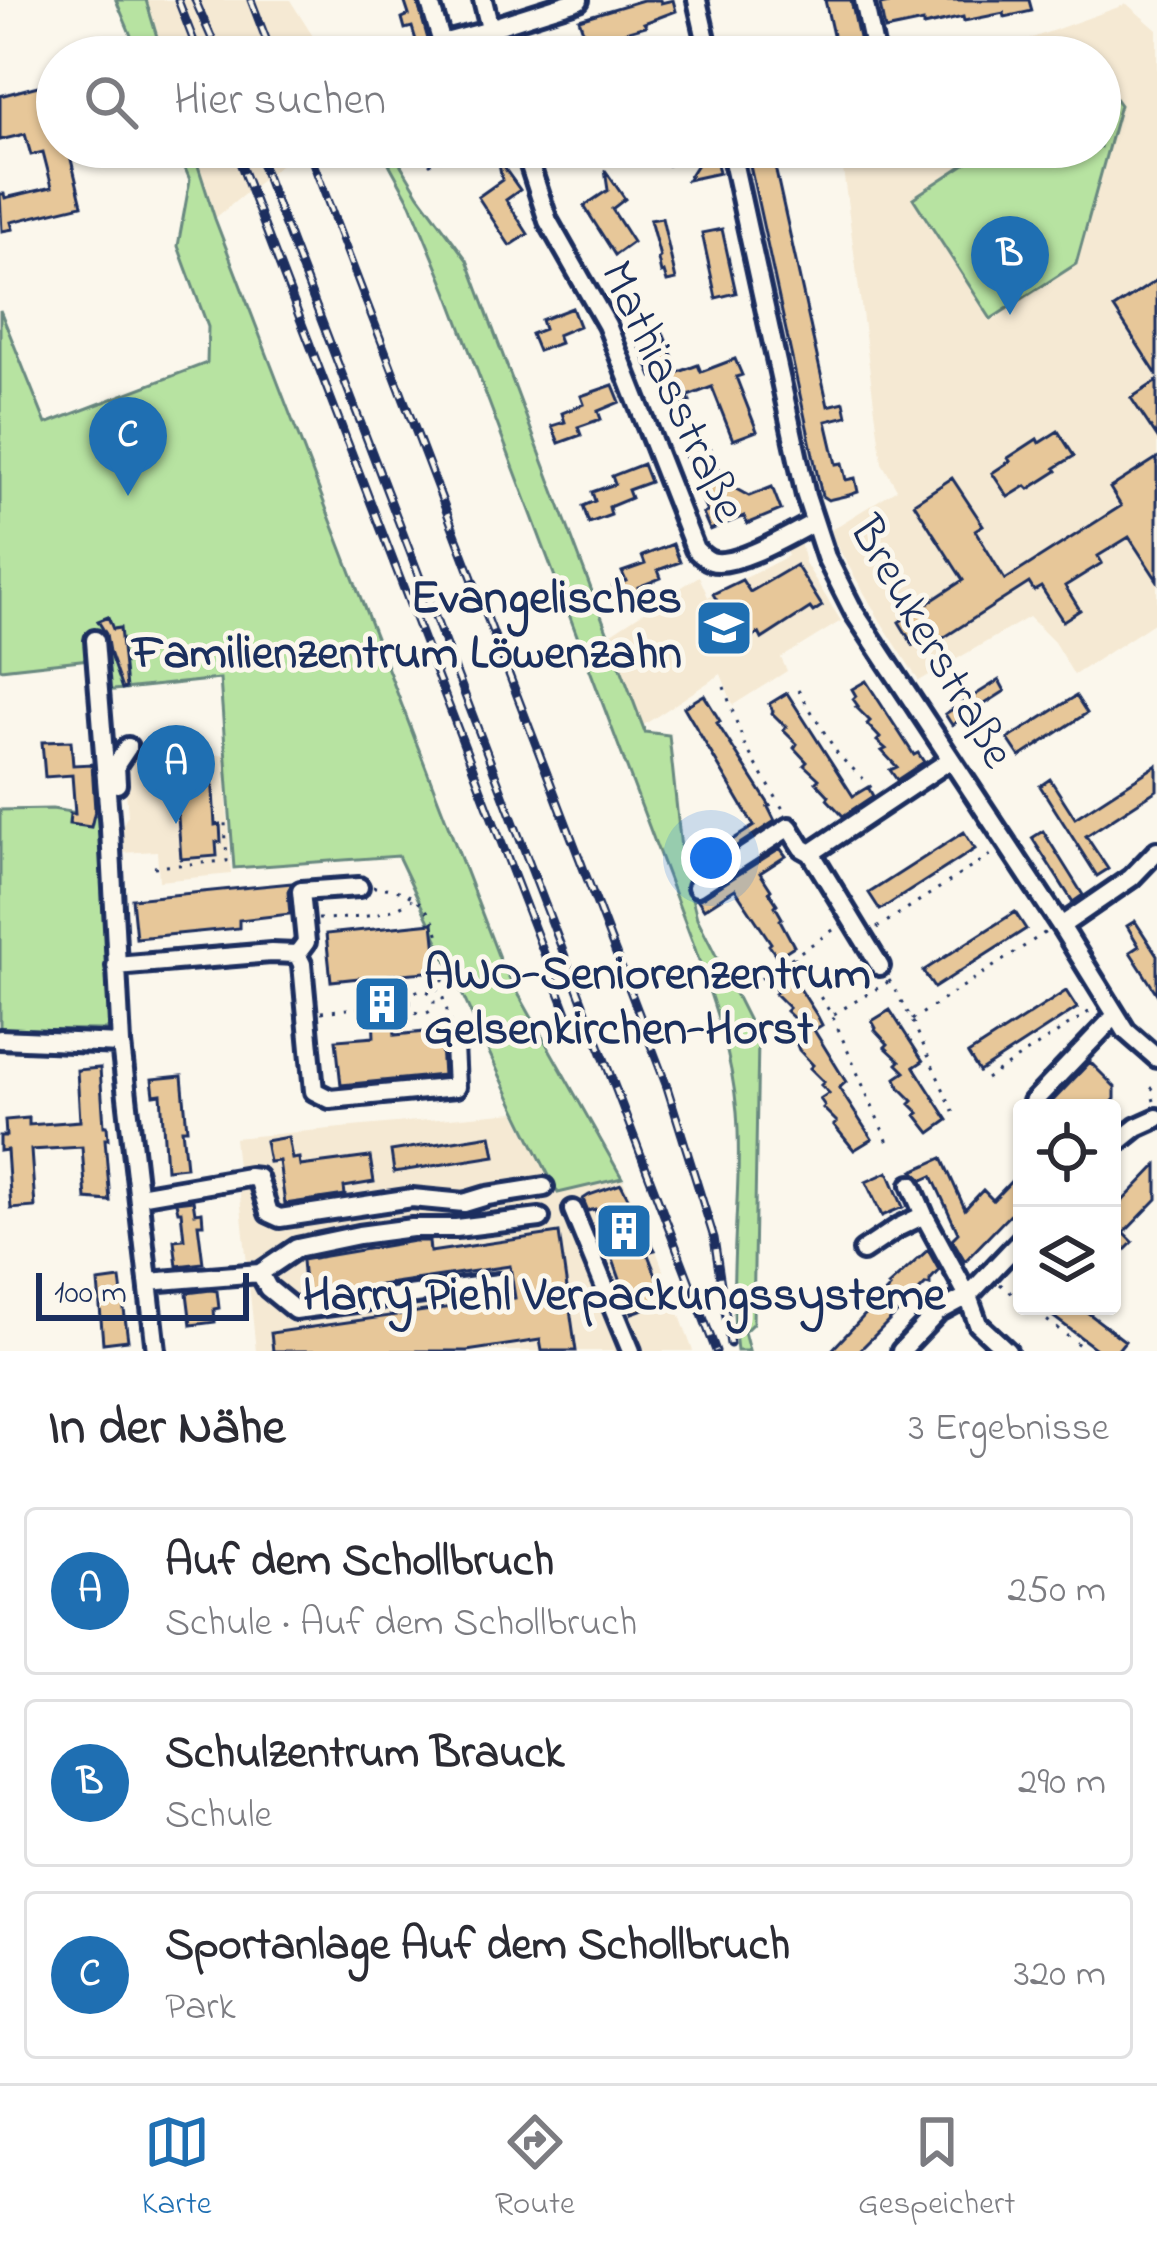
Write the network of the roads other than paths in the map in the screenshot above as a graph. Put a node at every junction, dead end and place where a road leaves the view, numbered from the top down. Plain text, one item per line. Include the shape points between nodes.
1 (429, 0) edge
2 (483, 0) edge
3 (579, 0) edge
4 (697, 0) edge
5 (864, 0) edge
6 (490, 29) junction
7 (440, 36) edge
8 (466, 36) edge
9 (492, 36) edge
10 (705, 36) edge
11 (872, 36) edge
12 (531, 168) edge
13 (735, 168) edge
14 (813, 523) junction
15 (95, 640) dead end
16 (128, 747) dead end
17 (950, 760) junction
18 (110, 830) junction
19 (1157, 851) edge
20 (811, 853) junction
21 (359, 887) road end
22 (697, 887) dead end
23 (1060, 925) junction
24 (297, 954) junction
25 (116, 966) junction
26 (880, 966) dead end
27 (1111, 1007) junction
28 (0, 1039) edge
29 (122, 1045) junction
30 (454, 1045) road end
31 (1157, 1058) edge
32 (1035, 1099) edge
33 (1157, 1118) edge
34 (1121, 1140) edge
35 (911, 1185) dead end
36 (544, 1187) dead end
37 (139, 1196) junction
38 (573, 1210) dead end
39 (924, 1215) junction
40 (540, 1218) dead end
41 (1013, 1249) edge
42 (863, 1251) dead end
43 (260, 1273) junction
44 (148, 1282) junction
45 (499, 1283) dead end
46 (968, 1296) junction
47 (156, 1351) edge
48 (631, 1351) edge
49 (901, 1351) edge
50 (1006, 1351) edge

1 - 7 street
2 - 6 street
3 - 6 street
4 - 10 street
5 - 11 street
6 - 8 street
6 - 9 street
12 - 14 street, Mathiasstraße via 548,221 607,325 695,549 706,560 731,562
13 - 14 street, Breukerstraße
14 - 17 street, Breukerstraße via 854,612
15 - 18 street
16 - 18 street via 116,765 119,815
17 - 20 street
17 - 23 street, Breukerstraße
18 - 25 street
19 - 23 street
20 - 22 street via 789,827
20 - 26 street
21 - 24 street via 301,891 306,942
23 - 27 street, Breukerstraße
24 - 25 street
24 - 30 street via 314,1091 330,1099 456,1087
25 - 29 street
27 - 31 street, Breukerstraße
27 - 32 street
28 - 29 street
29 - 37 street
33 - 34 street
35 - 39 street
36 - 37 street via 464,1204 412,1198 280,1218 268,1213 258,1178
37 - 44 street
38 - 48 street
39 - 42 street
39 - 46 street
40 - 43 street via 359,1235 297,1248
41 - 46 street
43 - 44 street
43 - 45 street via 295,1310
44 - 47 street
46 - 49 street via 938,1312
46 - 50 street via 982,1330

